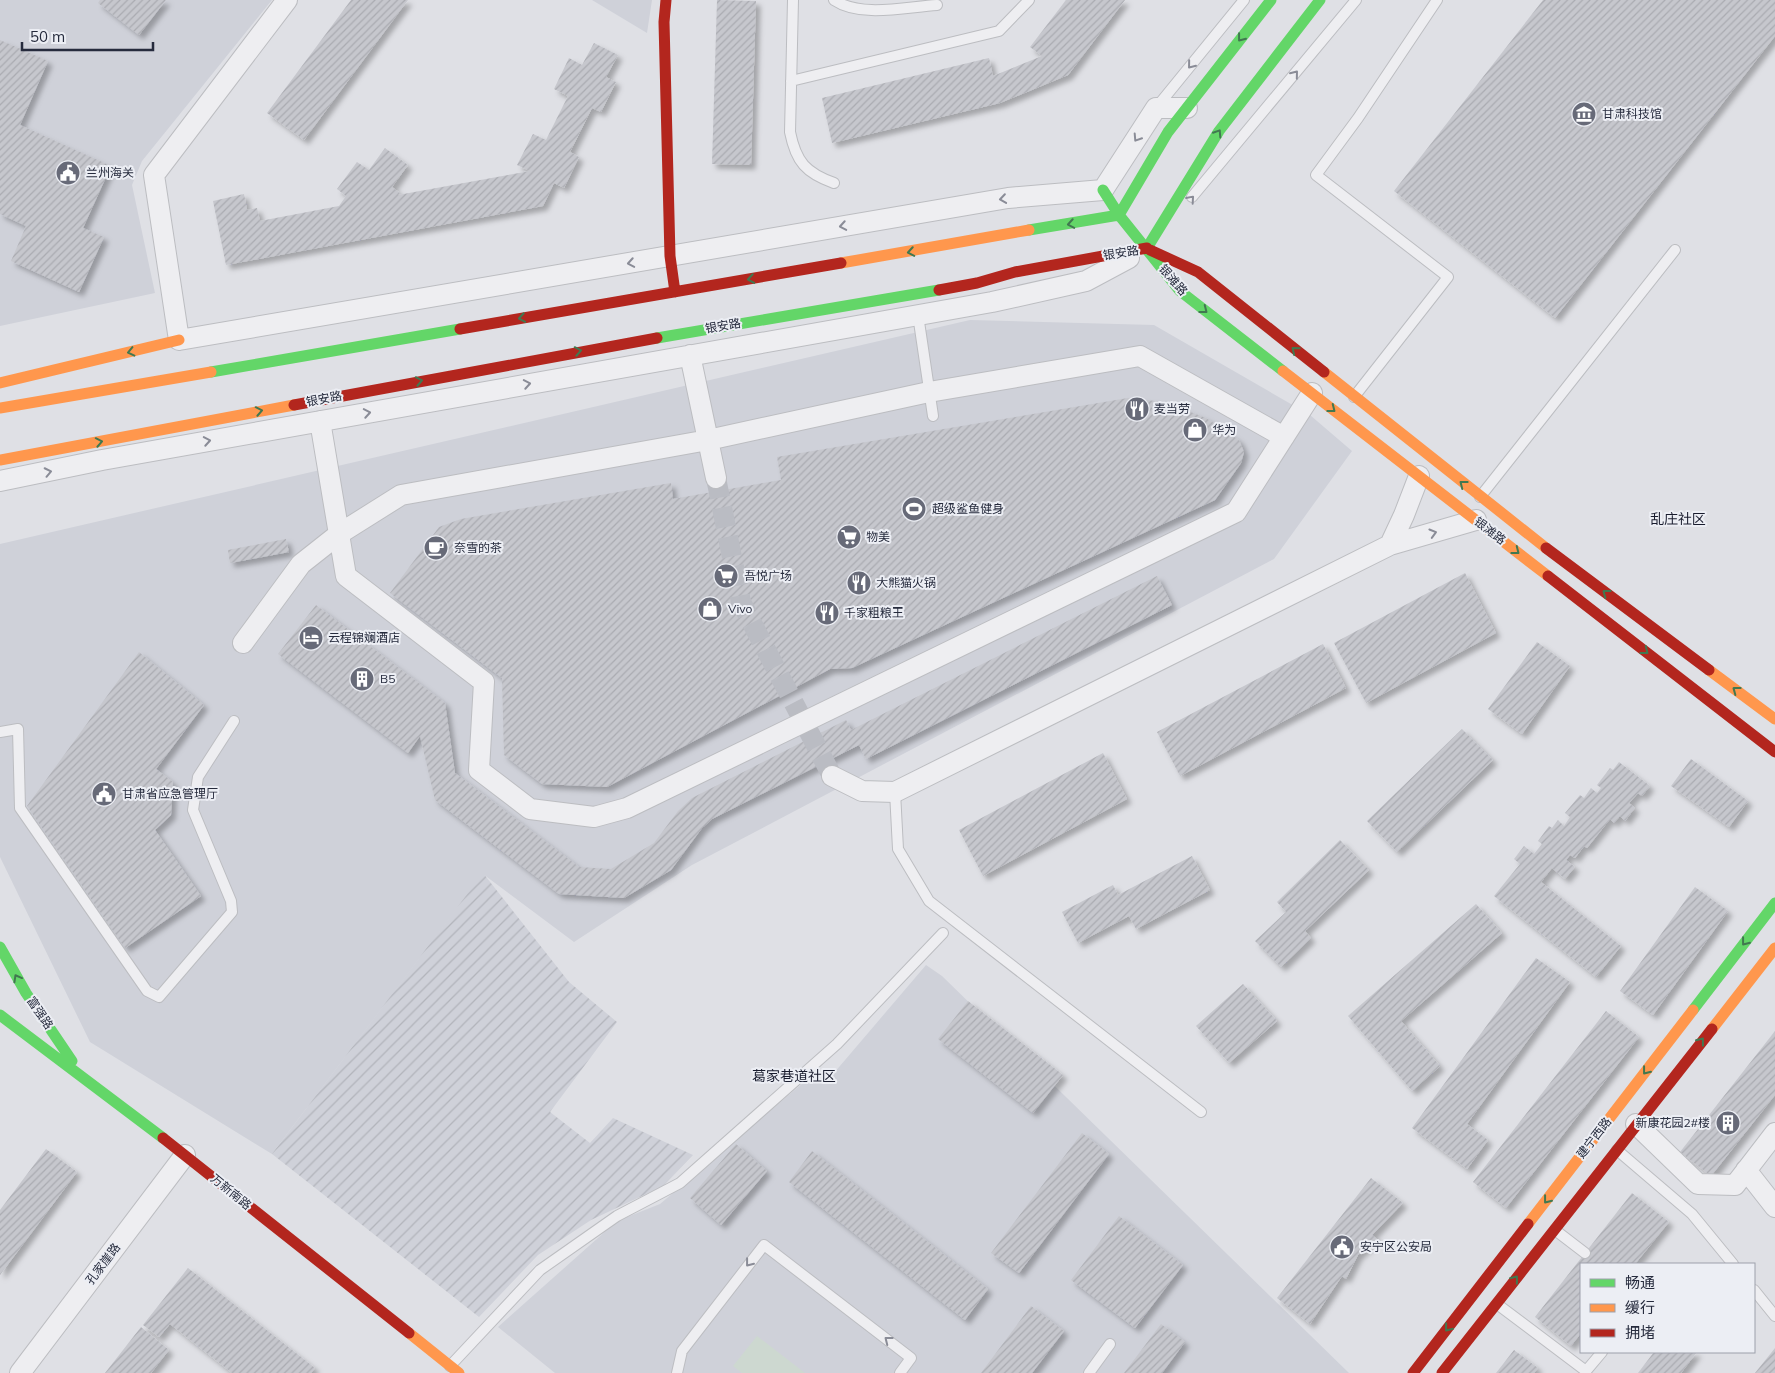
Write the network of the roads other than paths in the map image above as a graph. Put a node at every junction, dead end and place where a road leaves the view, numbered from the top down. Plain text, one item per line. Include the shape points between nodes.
1 (287, 0) edge
2 (666, 0) edge
3 (793, 0) edge
4 (834, 0) edge
5 (1029, 0) edge
6 (1244, 0) edge
7 (1271, 0) edge
8 (1320, 0) edge
9 (1356, 0) edge
10 (1437, 0) edge
11 (937, 5) dead end
12 (791, 82) junction
13 (1156, 108) junction
14 (1187, 108) junction
15 (834, 183) dead end
16 (1103, 190) junction
17 (1119, 215) junction
18 (1147, 249) junction
19 (1675, 250) dead end
20 (670, 256) junction
21 (675, 292) junction
22 (918, 315) junction
23 (179, 340) junction
24 (690, 355) junction
25 (0, 383) edge
26 (929, 392) junction
27 (1312, 393) junction
28 (1354, 397) junction
29 (0, 408) edge
30 (933, 416) dead end
31 (320, 422) junction
32 (1284, 437) junction
33 (708, 440) junction
34 (0, 460) edge
35 (1419, 476) junction
36 (716, 478) tunnel mouth
37 (0, 482) edge
38 (1480, 497) junction
39 (1476, 520) junction
40 (339, 534) junction
41 (1390, 545) junction
42 (243, 644) dead end
43 (1775, 719) edge
44 (234, 721) dead end
45 (0, 732) edge
46 (1775, 752) edge
47 (832, 776) tunnel mouth
48 (895, 792) junction
49 (1775, 904) edge
50 (943, 934) dead end
51 (0, 947) edge
52 (1775, 948) edge
53 (0, 1015) edge
54 (83, 1077) junction
55 (1201, 1112) dead end
56 (1636, 1124) junction
57 (1775, 1133) edge
58 (1616, 1150) junction
59 (185, 1155) junction
60 (1746, 1170) junction
61 (1775, 1206) edge
62 (1554, 1229) junction
63 (1585, 1253) dead end
64 (1732, 1263) edge
65 (1755, 1291) edge
66 (1496, 1303) junction
67 (1775, 1316) edge
68 (1110, 1344) dead end
69 (1601, 1353) edge
70 (454, 1370) edge
71 (20, 1373) edge
72 (677, 1373) edge
73 (900, 1373) edge
74 (1089, 1373) edge
75 (1414, 1373) edge
76 (1442, 1373) edge

1 - 23 street via 154,175
2 - 20 main road
3 - 12 lane
4 - 11 lane via 845,7 877,9
5 - 12 lane via 999,30
6 -> 13 lane
7 -> 14 main road
18 -> 8 main road, 银安路 via 1219,131
18 -> 9 lane
10 - 28 lane via 1316,175 1448,277
12 - 15 lane via 793,150 817,177
13 - 14 street
13 -> 16 street
14 - 17 main road via 1168,132
16 - 17 main road
16 -> 20 street via 1008,198
17 - 18 main road
17 -> 21 main road
18 - 22 street via 1086,281
18 -> 27 main road, 银滩路 via 1180,291
28 -> 18 main road, 银滩路 via 1198,272
34 -> 18 main road, 银安路 via 581,350 977,283 1044,267
19 - 38 lane
20 - 21 main road
20 -> 23 street
21 -> 29 main road
22 - 24 street
22 - 26 lane
23 -> 25 main road
31 -> 24 street
24 - 33 street
26 - 30 lane
26 - 32 street via 1140,356
26 - 33 street
27 - 32 street
27 -> 35 main road, 银滩路
38 -> 28 main road, 银滩路
37 -> 31 street via 102,460
31 - 40 street
32 - 40 street via 1236,512 627,808 594,817 530,809 479,770 484,682 346,576
33 - 36 street
33 - 40 street via 401,495
35 - 39 main road, 银滩路
35 - 41 street
43 -> 38 main road, 银滩路
41 -> 39 street
39 -> 46 main road, 银滩路
40 - 42 street via 301,564
41 - 48 street
44 - 45 lane via 198,777 193,810 232,912 159,997 147,991 20,808 18,729
47 - 48 street via 862,791
48 - 55 lane via 898,849 929,901
49 -> 75 main road, 建宁西路
50 - 70 lane via 837,1044 680,1184 618,1216 540,1270
54 -> 51 main road, 富强路 via 26,993
56 -> 52 main road, 建宁西路
53 - 54 main road, 万新南路
54 - 59 main road, 万新南路
56 - 58 main road, 建宁西路
56 - 60 street via 1698,1184 1734,1185
57 - 60 street
58 - 62 main road, 建宁西路
58 - 64 lane via 1692,1214
59 - 70 main road, 万新南路
59 - 71 street, 孔家崖路
60 - 61 street
62 - 63 lane
66 -> 62 main road, 建宁西路
65 - 67 lane
66 - 69 lane via 1586,1371
66 - 76 main road, 建宁西路
68 - 74 lane
73 -> 72 lane via 912,1358 764,1244 682,1350

